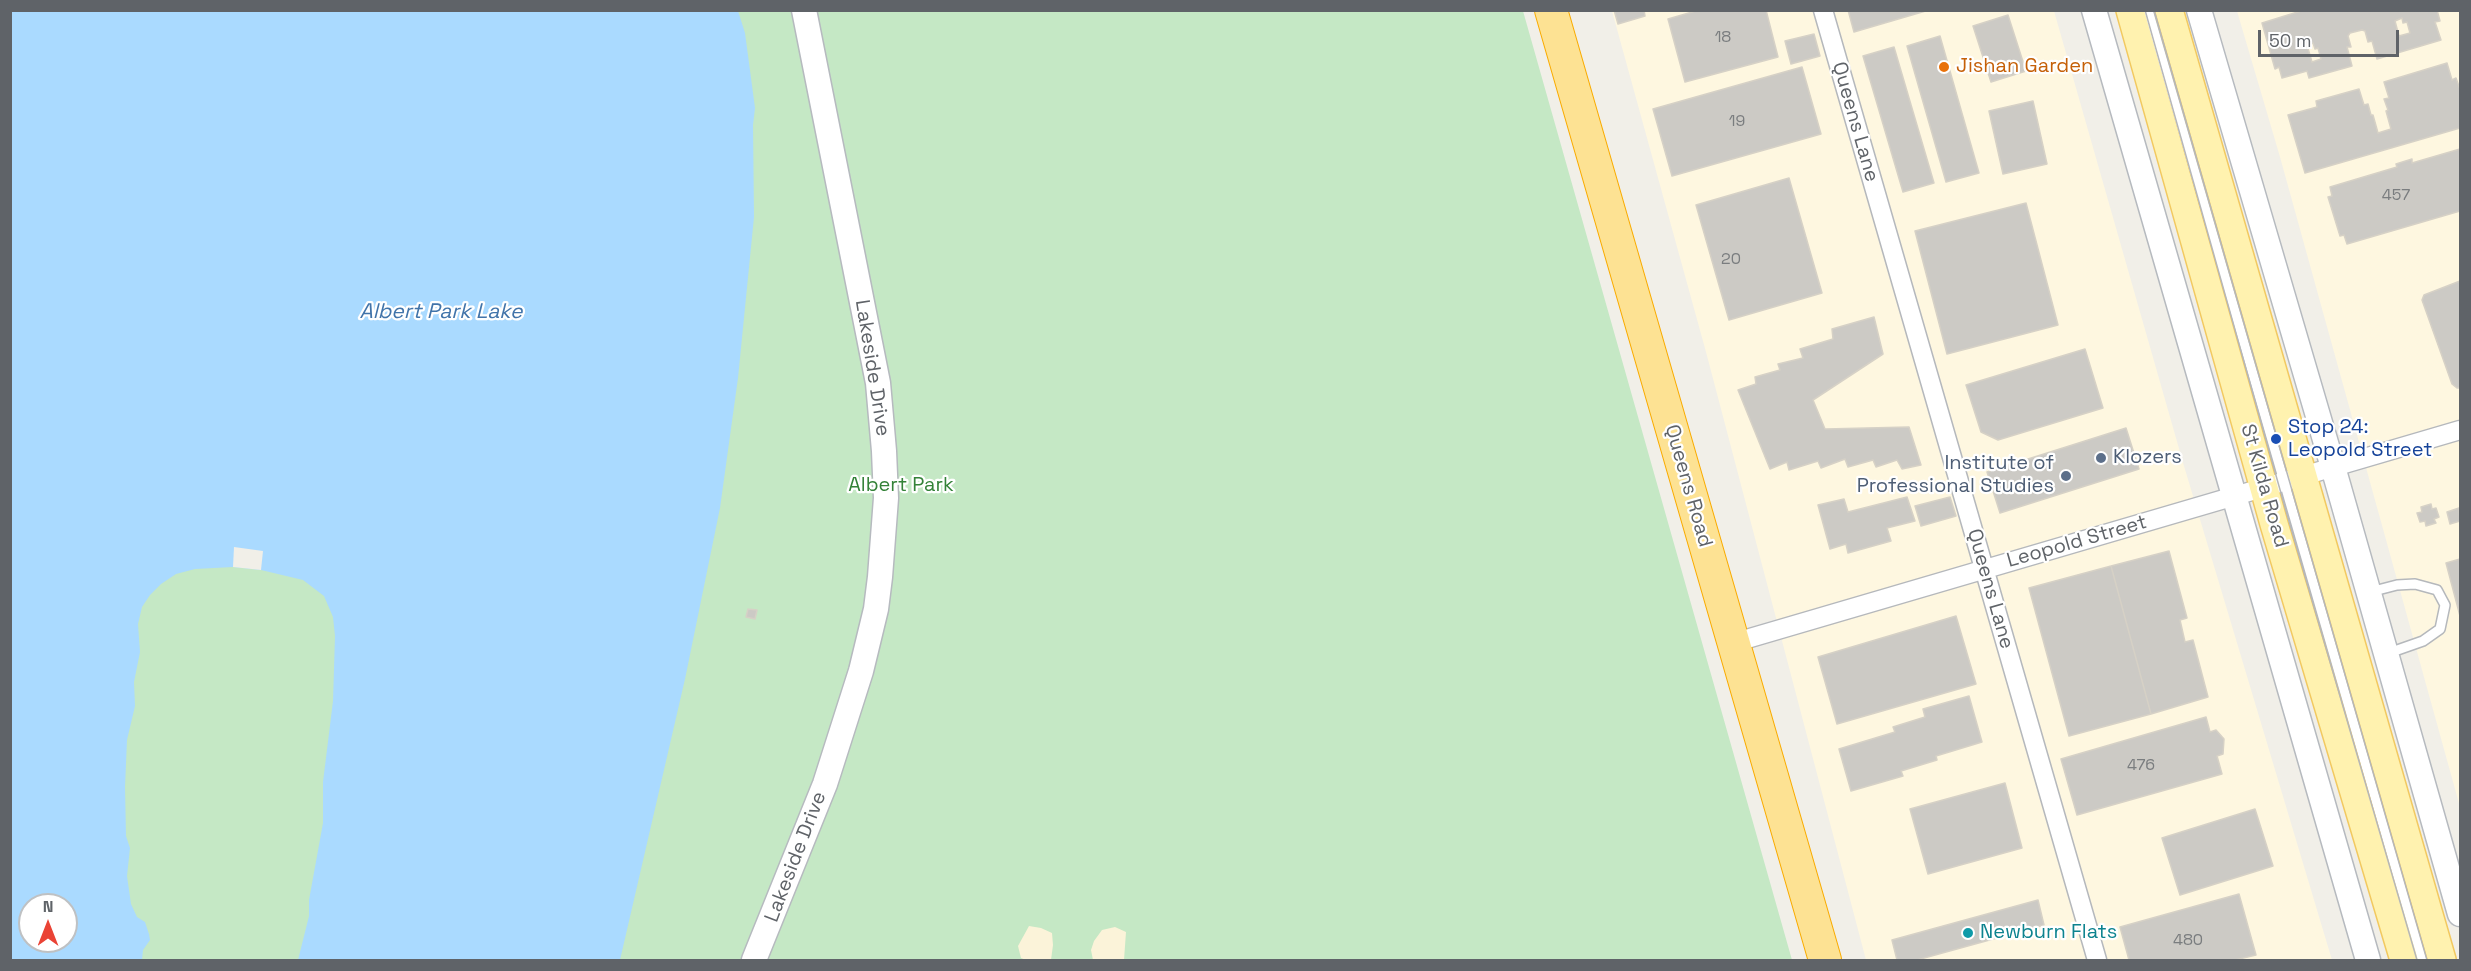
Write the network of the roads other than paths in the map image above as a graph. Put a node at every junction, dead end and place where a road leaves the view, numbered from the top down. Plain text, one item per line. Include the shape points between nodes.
1 (804, 10) edge
2 (1551, 10) edge
3 (1823, 10) edge
4 (2094, 10) edge
5 (2130, 10) edge
6 (2148, 10) edge
7 (2169, 10) edge
8 (2199, 10) edge
9 (2260, 273) junction
10 (2460, 430) edge
11 (2333, 467) junction
12 (2284, 482) junction
13 (2234, 496) junction
14 (1984, 570) junction
15 (2368, 592) junction
16 (1733, 643) junction
17 (2386, 654) junction
18 (2460, 914) edge
19 (754, 960) edge
20 (1825, 960) edge
21 (2097, 960) edge
22 (2368, 960) edge
23 (2404, 960) edge
24 (2422, 960) edge
25 (2442, 960) edge

1 - 19 main road, Lakeside Drive via 878,383 886,498 879,588 861,671 818,801
2 - 16 highway, Queens Road
3 - 14 street, Queens Lane
4 - 13 main road, St Kilda Road
5 - 12 main road, St Kilda Road
6 - 12 lane
7 - 9 main road, St Kilda Road
8 - 9 main road, St Kilda Road
9 - 11 main road, St Kilda Road
9 - 12 main road, St Kilda Road
10 - 11 street, Leopold Street
11 - 12 street, Leopold Street
11 - 15 main road, St Kilda Road
12 - 13 street, Leopold Street
12 - 23 main road, St Kilda Road
12 - 24 lane
12 - 25 main road, St Kilda Road
13 - 14 street, Leopold Street
13 - 22 main road, St Kilda Road
14 - 16 street, Leopold Street
14 - 21 street, Queens Lane
15 - 17 main road, St Kilda Road
15 - 17 lane via 2415,584 2437,590 2445,604 2440,629 2423,641
16 - 20 highway, Queens Road
17 - 18 main road, St Kilda Road

